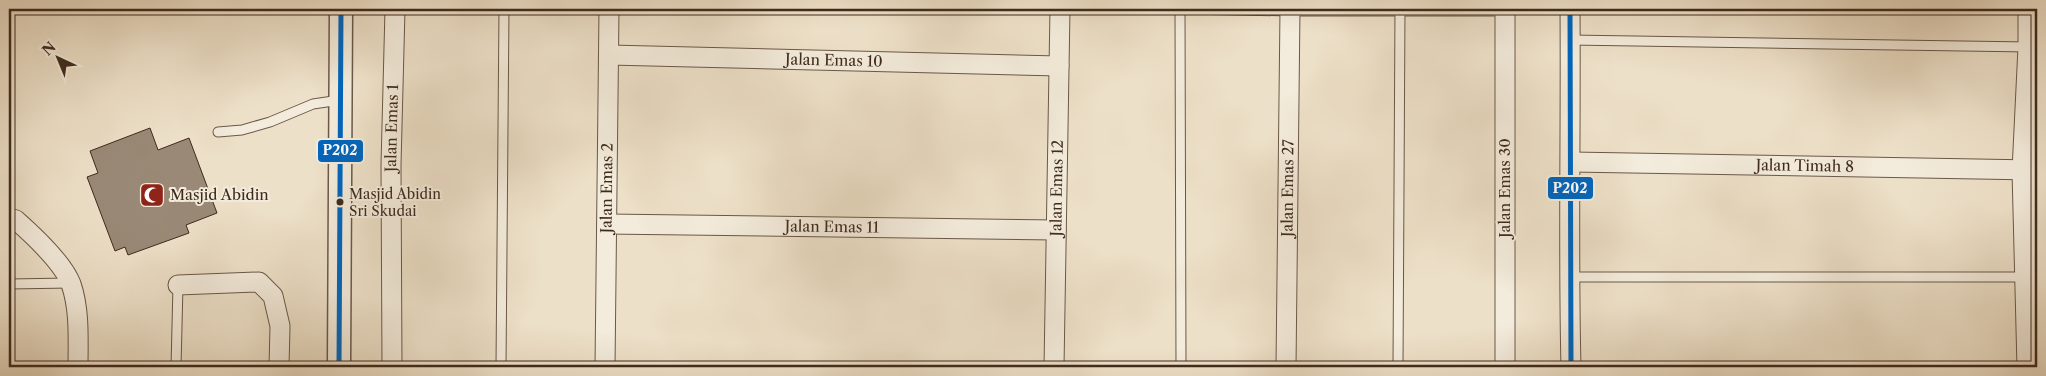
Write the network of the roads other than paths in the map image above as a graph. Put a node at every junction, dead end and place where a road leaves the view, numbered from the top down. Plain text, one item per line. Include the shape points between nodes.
1 (341, 9) edge
2 (395, 9) edge
3 (446, 9) edge
4 (504, 9) edge
5 (566, 9) edge
6 (610, 9) edge
7 (1060, 9) edge
8 (1180, 9) edge
9 (1186, 9) edge
10 (1400, 9) edge
11 (1570, 9) edge
12 (2028, 9) edge
13 (1290, 10) edge
14 (1506, 10) edge
15 (1570, 40) junction
16 (2033, 47) edge
17 (609, 55) junction
18 (1059, 66) junction
19 (340, 100) junction
20 (218, 132) dead end
21 (1571, 162) junction
22 (2030, 171) edge
23 (9, 218) edge
24 (607, 224) junction
25 (1056, 230) junction
26 (1568, 277) junction
27 (2031, 278) edge
28 (70, 282) junction
29 (9, 284) edge
30 (178, 286) joint
31 (78, 367) edge
32 (176, 367) edge
33 (279, 367) edge
34 (339, 367) edge
35 (392, 367) edge
36 (501, 367) edge
37 (605, 367) edge
38 (1054, 367) edge
39 (1180, 367) edge
40 (1286, 367) edge
41 (1398, 367) edge
42 (1505, 367) edge
43 (1571, 367) edge
44 (2027, 367) edge

1 - 19 street
2 - 35 street, Jalan Emas 1 via 390,165
3 - 4 lane
4 - 5 lane
4 - 36 lane
6 - 17 street, Jalan Emas 2
7 - 18 street, Jalan Emas 12
8 - 39 lane
9 - 13 lane
10 - 13 lane
10 - 14 lane
10 - 41 lane
11 - 15 street
12 - 16 street
13 - 40 street, Jalan Emas 27
14 - 42 street, Jalan Emas 30
15 - 16 lane
15 - 21 street
16 - 22 street
17 - 18 street, Jalan Emas 10
17 - 24 street, Jalan Emas 2
18 - 25 street, Jalan Emas 12
19 - 20 lane via 313,104 242,130
19 - 34 street
21 - 22 street, Jalan Timah 8
21 - 26 street
22 - 27 street
23 - 28 street via 16,220 49,252
24 - 25 street, Jalan Emas 11
24 - 37 street, Jalan Emas 2
25 - 38 street, Jalan Emas 12
26 - 27 lane
26 - 43 street
27 - 44 street
28 - 29 lane
28 - 31 street via 77,316
30 - 32 lane
30 - 33 street via 259,282 273,296 280,326

